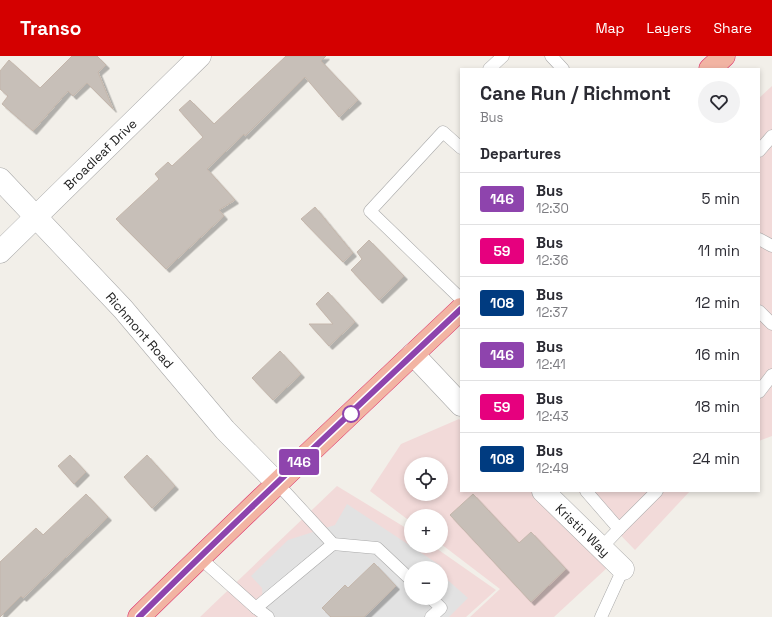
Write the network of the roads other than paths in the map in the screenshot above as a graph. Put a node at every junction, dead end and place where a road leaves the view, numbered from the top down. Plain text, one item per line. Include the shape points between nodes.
1 (200, 56) edge
2 (503, 56) edge
3 (551, 56) edge
4 (724, 56) edge
5 (490, 68) edge
6 (562, 68) edge
7 (711, 68) edge
8 (772, 136) edge
9 (460, 147) edge
10 (760, 149) edge
11 (0, 179) edge
12 (36, 218) junction
13 (760, 240) edge
14 (772, 246) edge
15 (0, 252) edge
16 (460, 298) edge
17 (460, 310) edge
18 (760, 312) edge
19 (772, 324) edge
20 (413, 354) junction
21 (772, 375) edge
22 (760, 389) edge
23 (460, 404) edge
24 (277, 483) junction
25 (544, 492) edge
26 (587, 492) edge
27 (656, 492) edge
28 (619, 529) junction
29 (333, 544) junction
30 (601, 548) junction
31 (199, 557) junction
32 (623, 569) joint
33 (404, 573) edge
34 (438, 605) edge
35 (256, 608) junction
36 (139, 617) edge
37 (268, 617) edge
38 (431, 617) edge
39 (601, 617) edge

1 - 12 street, Broadleaf Drive
2 - 5 lane
3 - 6 lane
4 - 7 highway
8 - 10 lane
9 - 16 lane via 443,132 370,210
11 - 12 street, Richmont Road
12 - 15 street, Broadleaf Drive
12 - 24 street, Richmont Road via 123,309 225,430
13 - 14 lane
17 - 20 highway
18 - 19 lane
20 - 23 street
20 - 24 highway
21 - 22 lane
24 - 29 lane
24 - 31 highway
25 - 30 street, Kristin Way
26 - 28 lane
27 - 28 lane
28 - 30 lane
29 - 33 lane via 377,548
29 - 35 lane
30 - 32 street, Kristin Way
31 - 35 lane
31 - 36 highway
32 - 39 lane
34 - 38 lane via 441,608
35 - 37 lane

